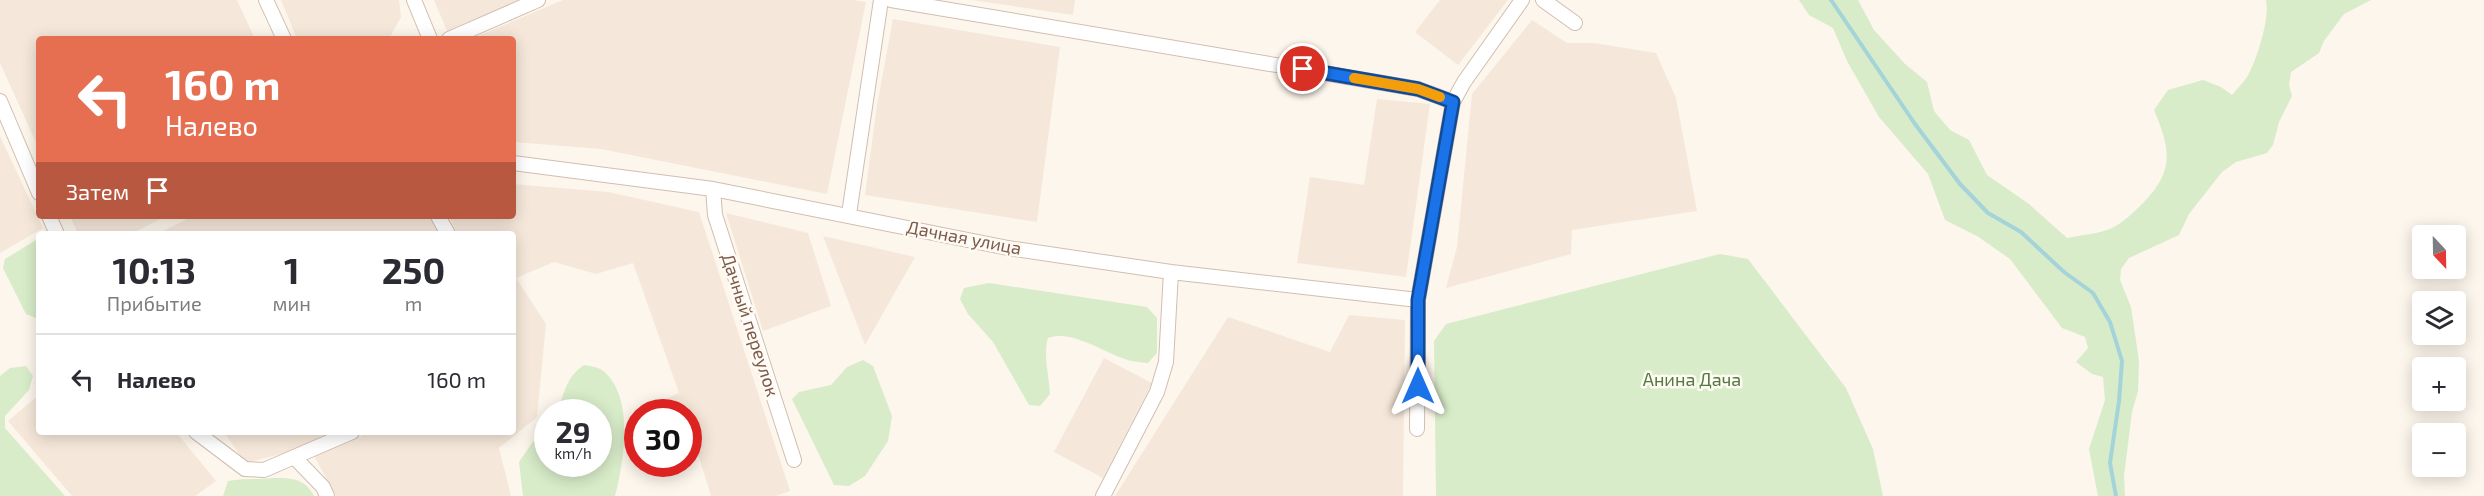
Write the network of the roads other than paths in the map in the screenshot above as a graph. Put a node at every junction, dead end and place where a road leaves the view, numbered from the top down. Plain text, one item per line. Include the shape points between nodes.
1 (266, 0) edge
2 (414, 0) edge
3 (538, 0) edge
4 (881, 0) edge
5 (891, 0) edge
6 (1522, 0) edge
7 (1543, 0) edge
8 (1575, 23) dead end
9 (283, 36) edge
10 (429, 36) edge
11 (456, 36) edge
12 (0, 101) edge
13 (1453, 102) junction
14 (516, 163) edge
15 (36, 186) edge
16 (713, 189) junction
17 (849, 214) junction
18 (1171, 272) junction
19 (1418, 300) junction
20 (1418, 429) dead end
21 (200, 435) edge
22 (345, 435) edge
23 (295, 458) junction
24 (794, 460) dead end
25 (327, 496) edge
26 (1103, 496) edge

1 - 9 street
2 - 10 street
3 - 11 street
4 - 17 street
5 - 13 street via 1418,89
6 - 13 street
7 - 8 street
12 - 15 street
13 - 19 street
14 - 16 street, Дачная улица
16 - 17 street, Дачная улица
16 - 24 street, Дачный переулок via 715,215
17 - 18 street, Дачная улица via 1008,248
18 - 19 street, Дачная улица
18 - 26 street via 1166,362 1157,392
19 - 20 street
21 - 23 street via 245,470 264,470
22 - 23 street
23 - 25 street

